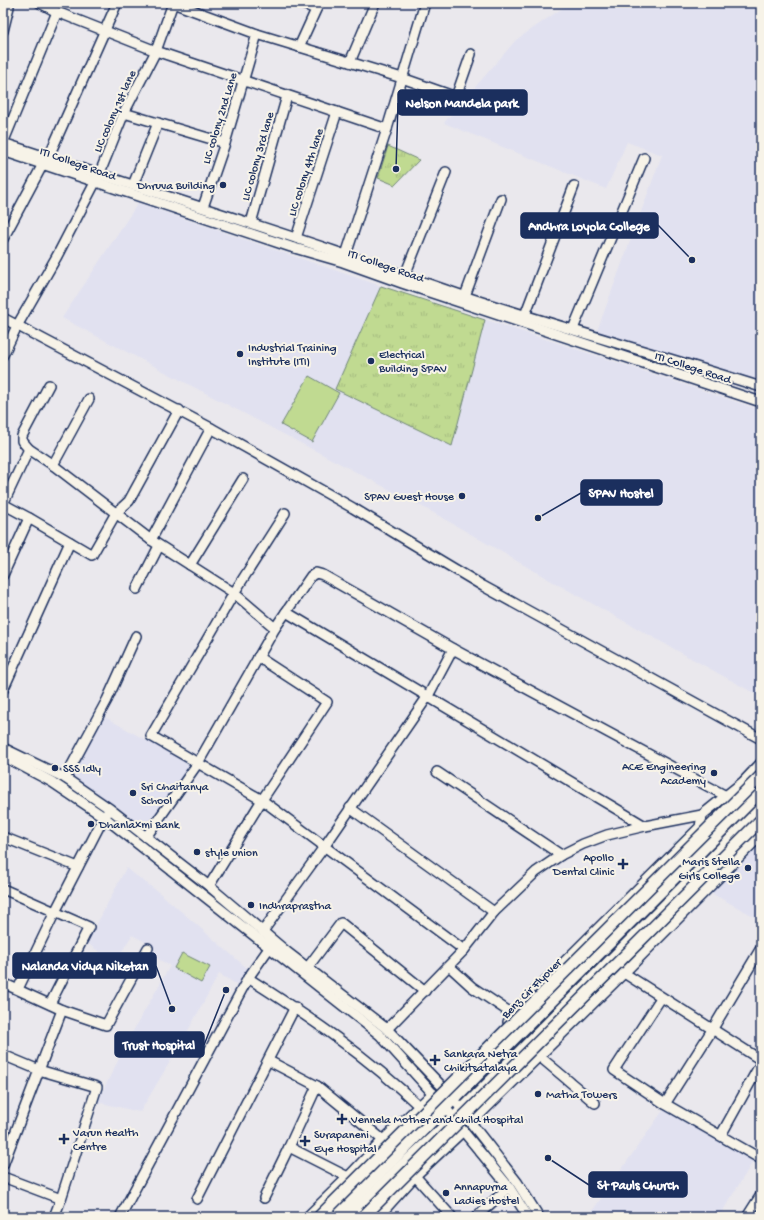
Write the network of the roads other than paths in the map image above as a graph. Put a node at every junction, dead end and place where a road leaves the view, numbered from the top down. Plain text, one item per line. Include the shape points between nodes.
1 (40, 3) edge
2 (117, 3) edge
3 (173, 3) edge
4 (300, 3) edge
5 (375, 3) edge
6 (425, 3) edge
7 (10, 6) edge
8 (317, 6) edge
9 (57, 12) junction
10 (3, 31) edge
11 (105, 32) junction
12 (257, 34) junction
13 (299, 47) junction
14 (156, 51) junction
15 (471, 54) dead end
16 (350, 62) junction
17 (402, 78) junction
18 (244, 81) junction
19 (287, 96) junction
20 (337, 112) junction
21 (124, 113) junction
22 (158, 123) junction
23 (387, 129) junction
24 (3, 143) edge
25 (225, 143) junction
26 (3, 151) edge
27 (644, 158) dead end
28 (46, 161) junction
29 (446, 172) dead end
30 (97, 178) junction
31 (132, 185) junction
32 (574, 186) dead end
33 (501, 199) dead end
34 (203, 207) junction
35 (251, 223) junction
36 (296, 238) junction
37 (3, 239) edge
38 (344, 258) junction
39 (405, 275) junction
40 (465, 296) junction
41 (525, 315) junction
42 (3, 318) edge
43 (17, 326) junction
44 (573, 329) junction
45 (3, 355) edge
46 (49, 385) dead end
47 (761, 387) edge
48 (89, 399) dead end
49 (761, 402) edge
50 (179, 410) junction
51 (211, 428) junction
52 (29, 449) junction
53 (53, 465) junction
54 (243, 479) dead end
55 (3, 504) edge
56 (116, 513) junction
57 (285, 513) dead end
58 (29, 518) junction
59 (151, 540) junction
60 (70, 542) junction
61 (160, 546) junction
62 (190, 565) junction
63 (3, 575) edge
64 (137, 589) dead end
65 (234, 594) junction
66 (286, 612) junction
67 (275, 628) junction
68 (136, 636) dead end
69 (453, 649) junction
70 (258, 657) junction
71 (3, 690) edge
72 (428, 696) junction
73 (761, 739) edge
74 (3, 748) edge
75 (3, 756) edge
76 (198, 763) junction
77 (761, 763) edge
78 (437, 772) dead end
79 (761, 776) edge
80 (65, 778) junction
81 (761, 791) edge
82 (726, 796) junction
83 (262, 800) junction
84 (350, 808) junction
85 (761, 809) edge
86 (107, 813) junction
87 (702, 815) junction
88 (761, 820) edge
89 (646, 826) junction
90 (761, 835) edge
91 (3, 837) edge
92 (146, 837) junction
93 (324, 846) junction
94 (561, 855) junction
95 (78, 867) junction
96 (209, 886) junction
97 (4, 892) edge
98 (55, 912) junction
99 (494, 912) junction
100 (263, 931) junction
101 (271, 944) junction
102 (148, 948) dead end
103 (761, 948) edge
104 (464, 950) junction
105 (449, 966) junction
106 (308, 967) junction
107 (624, 973) junction
108 (248, 978) junction
109 (3, 983) edge
110 (18, 989) junction
111 (425, 991) junction
112 (661, 998) junction
113 (50, 1004) junction
114 (295, 1007) junction
115 (62, 1010) junction
116 (514, 1015) junction
117 (386, 1029) junction
118 (712, 1030) junction
119 (3, 1055) edge
120 (539, 1056) junction
121 (761, 1060) edge
122 (269, 1061) junction
123 (761, 1063) edge
124 (39, 1070) junction
125 (317, 1086) junction
126 (442, 1087) junction
127 (433, 1093) junction
128 (454, 1098) junction
129 (595, 1103) dead end
130 (665, 1104) junction
131 (419, 1106) junction
132 (446, 1107) junction
133 (462, 1110) junction
134 (454, 1118) junction
135 (471, 1123) junction
136 (463, 1131) junction
137 (721, 1135) junction
138 (383, 1140) junction
139 (290, 1147) junction
140 (761, 1159) edge
141 (3, 1165) edge
142 (415, 1176) junction
143 (3, 1177) edge
144 (348, 1177) junction
145 (509, 1187) junction
146 (761, 1195) edge
147 (264, 1198) dead end
148 (61, 1199) junction
149 (197, 1199) dead end
150 (54, 1217) edge
151 (120, 1217) edge
152 (307, 1217) edge
153 (319, 1217) edge
154 (336, 1217) edge
155 (350, 1217) edge
156 (363, 1217) edge
157 (378, 1217) edge
158 (452, 1217) edge
159 (476, 1217) edge
160 (528, 1217) edge
161 (539, 1217) edge
162 (748, 1217) edge

1 - 9 street
2 - 11 street
3 - 12 street
3 - 14 street, LIC colony 1st lane
4 - 8 street
5 - 16 street
6 - 17 street
7 - 10 street
8 - 13 street
9 - 11 street
9 - 24 street
11 - 14 street
11 - 28 street
12 - 13 street
12 - 18 street, LIC colony 2nd Lane
13 - 16 street
14 - 18 street
14 - 21 street, LIC colony 1st lane
15 - 17 street via 456,97
16 - 17 street
17 - 23 street
18 - 19 street
18 - 25 street, LIC colony 2nd Lane
19 - 20 street
19 - 35 street, LIC colony 3rd lane
20 - 23 street
20 - 36 street, LIC colony 4th lane
21 - 22 street
21 - 30 street, LIC colony 1st lane
22 - 25 street
22 - 31 street
23 - 38 street
24 - 28 street, ITI College Road
25 - 34 street, LIC colony 2nd Lane
26 - 28 street, ITI College Road
27 - 44 street
28 - 30 street, ITI College Road
28 - 37 street
29 - 39 street
30 - 31 street, ITI College Road
30 - 38 street, ITI College Road via 291,247
30 - 43 street, LIC colony 1st lane
31 - 34 street, ITI College Road
32 - 41 street
33 - 40 street
34 - 35 street, ITI College Road
35 - 36 street, ITI College Road
36 - 38 street, ITI College Road
38 - 39 street, ITI College Road
38 - 49 street, ITI College Road via 396,281
39 - 40 street, ITI College Road
40 - 41 street, ITI College Road
41 - 44 street, ITI College Road
42 - 43 street
43 - 45 street, LIC colony 1st lane
43 - 50 street
44 - 47 street, ITI College Road
46 - 52 street via 21,439
48 - 53 street
50 - 51 street
50 - 56 street via 128,501
51 - 59 street
51 - 73 street via 353,508 483,586
52 - 53 street
52 - 55 street
53 - 56 street
54 - 62 street
55 - 58 street
56 - 59 street
56 - 60 street via 92,555
57 - 65 street
58 - 60 street
58 - 63 street
59 - 61 street
60 - 71 street
61 - 62 street
61 - 64 street
62 - 65 street
65 - 67 street
65 - 76 street via 150,736
66 - 67 street
66 - 69 street via 311,576 316,573
66 - 72 street
67 - 70 street
68 - 80 street via 107,700
69 - 72 street
69 - 82 street
70 - 76 street
70 - 83 street via 327,702
72 - 84 street
72 - 89 street
74 - 80 street
75 - 86 street
76 - 83 street
76 - 92 street
77 - 82 street via 744,782
78 - 94 street
79 - 153 main road, Benz Cir Flyover, bridge
80 - 86 street
81 - 128 main road
82 - 87 street
83 - 93 street
83 - 96 street
84 - 93 street
84 - 99 street
85 - 133 main road
86 - 92 street
86 - 95 street
86 - 101 street via 168,866
87 - 89 street
87 - 116 street via 700,827
88 - 156 main road, bridge
89 - 94 street via 607,835
90 - 107 street
91 - 95 street
92 - 96 street
93 - 100 street
93 - 104 street
94 - 99 street via 536,872
95 - 98 street
96 - 100 street
97 - 98 street
98 - 110 street
98 - 113 street via 89,927
99 - 104 street
100 - 101 street
101 - 106 street
101 - 108 street
101 - 127 street via 380,1035
102 - 115 street via 106,1025
103 - 118 street
104 - 105 street
105 - 111 street
105 - 116 street via 472,987
106 - 111 street via 341,923
106 - 117 street
107 - 112 street
107 - 120 street
108 - 114 street
108 - 151 street
109 - 110 street
110 - 113 street
111 - 117 street
112 - 118 street
112 - 130 street via 614,1070
113 - 115 street
114 - 122 street
114 - 131 street via 399,1087
115 - 124 street
116 - 126 street
117 - 126 street
118 - 121 street
118 - 130 street
119 - 124 street
120 - 129 street
120 - 135 street
122 - 125 street
122 - 149 street
123 - 137 street
124 - 141 street
124 - 148 street via 96,1087
125 - 138 street
125 - 139 street
126 - 128 street
127 - 131 street
127 - 132 street
128 - 132 main road
128 - 133 street
130 - 137 street
131 - 138 street
132 - 134 street
132 - 154 main road
133 - 134 main road
133 - 135 street
134 - 136 street
134 - 155 main road
135 - 161 street via 517,1182
136 - 142 street
136 - 145 street
137 - 140 street
138 - 144 street
139 - 144 street
139 - 147 street
142 - 157 street
142 - 158 street
143 - 148 street
144 - 152 street
145 - 159 street
145 - 160 street
146 - 162 street
148 - 150 street

